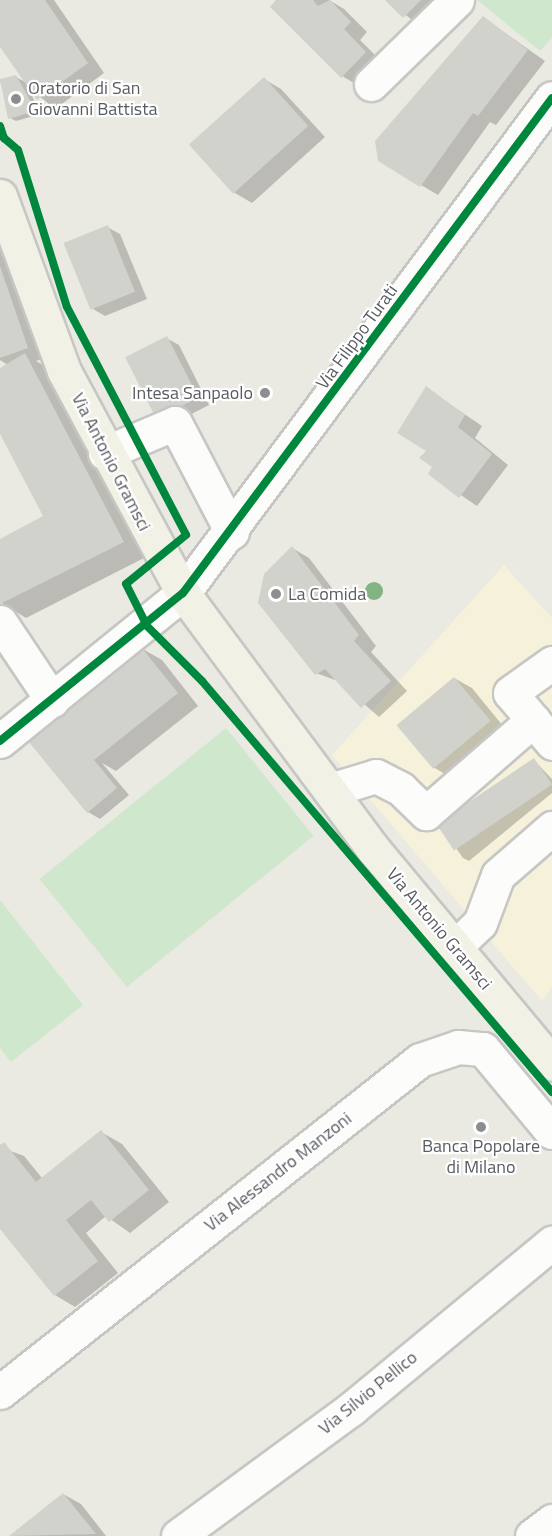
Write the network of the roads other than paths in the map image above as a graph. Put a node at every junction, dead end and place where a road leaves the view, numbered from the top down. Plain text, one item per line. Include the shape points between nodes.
1 (457, 0) edge
2 (371, 84) dead end
3 (552, 98) edge
4 (0, 196) edge
5 (105, 453) junction
6 (232, 532) junction
7 (183, 593) junction
8 (7, 633) edge
9 (552, 663) edge
10 (52, 700) junction
11 (542, 731) edge
12 (0, 741) edge
13 (330, 790) junction
14 (552, 828) edge
15 (463, 941) junction
16 (552, 1029) edge
17 (552, 1064) edge
18 (552, 1132) edge
19 (552, 1243) edge
20 (0, 1392) edge
21 (552, 1521) edge
22 (178, 1536) edge
23 (532, 1536) edge

1 - 2 street
3 - 6 street, Via Filippo Turati
4 - 5 main road, Via Antonio Gramsci via 64,371
5 - 6 street via 175,423
5 - 7 main road, Via Antonio Gramsci
6 - 7 street, Via Filippo Turati
7 - 10 street, Via Filippo Turati
7 - 13 main road, Via Antonio Gramsci
8 - 10 street
9 - 11 street via 510,693
10 - 12 street, Via Filippo Turati
11 - 13 street via 426,813 401,789 376,776
13 - 15 main road, Via Antonio Gramsci
14 - 15 street via 498,875 483,919
15 - 16 main road, Via Antonio Gramsci
15 - 17 main road, Via Antonio Gramsci
18 - 20 street, Via Alessandro Manzoni via 483,1049 458,1047 420,1060
19 - 22 street, Via Silvio Pellico via 351,1409
21 - 23 street

